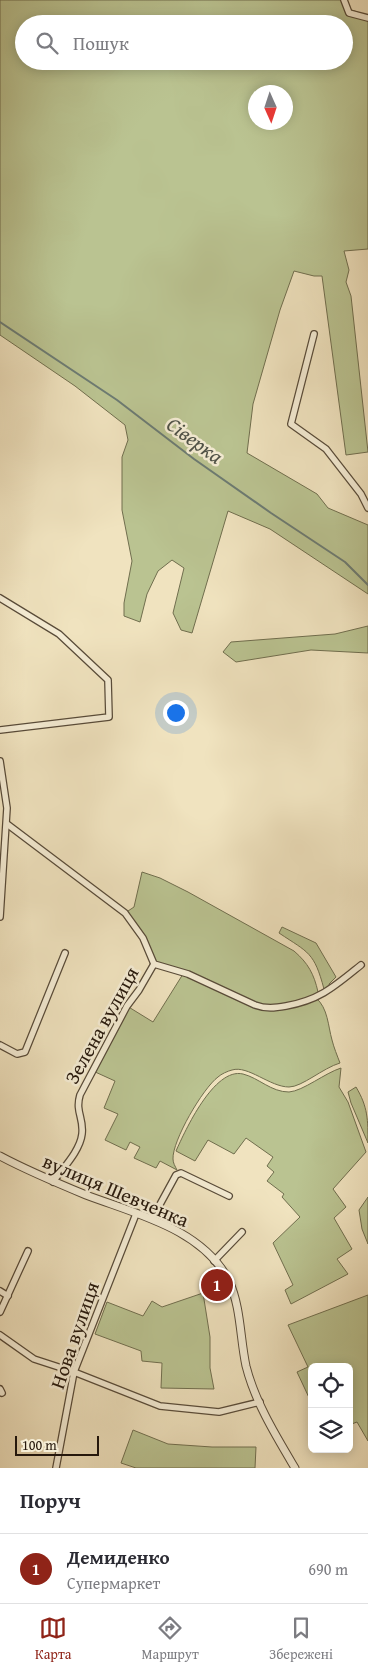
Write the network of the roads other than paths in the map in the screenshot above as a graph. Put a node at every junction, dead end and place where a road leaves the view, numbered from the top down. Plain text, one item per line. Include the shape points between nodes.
1 (344, 0) edge
2 (368, 18) edge
3 (314, 334) dead end
4 (368, 508) edge
5 (0, 598) edge
6 (0, 730) edge
7 (0, 761) edge
8 (3, 814) edge
9 (6, 824) junction
10 (0, 917) edge
11 (65, 952) dead end
12 (154, 964) junction
13 (361, 965) dead end
14 (0, 1045) edge
15 (0, 1156) edge
16 (53, 1182) junction
17 (229, 1196) dead end
18 (136, 1214) junction
19 (152, 1219) junction
20 (242, 1232) dead end
21 (28, 1251) dead end
22 (214, 1261) junction
23 (0, 1291) edge
24 (8, 1296) junction
25 (0, 1312) edge
26 (1, 1336) edge
27 (0, 1344) edge
28 (74, 1372) junction
29 (260, 1402) junction
30 (57, 1465) edge
31 (50, 1468) edge
32 (296, 1468) edge

1 - 2 street via 349,13
3 - 4 street via 291,424 326,449
5 - 6 street via 59,634 108,680 110,717
7 - 8 street
8 - 9 street
9 - 10 street
9 - 12 street via 126,913
11 - 14 street via 25,1052 17,1054
12 - 13 street via 188,974 263,1008 316,998
12 - 16 street, Зелена вулиця via 127,1006 80,1095 77,1105 81,1118 80,1142
15 - 16 street, вулиця Шевченка
16 - 18 street, вулиця Шевченка
17 - 19 street via 181,1173 176,1175
18 - 19 street, вулиця Шевченка
18 - 28 street, Нова вулиця
19 - 22 street, вулиця Шевченка via 198,1244
20 - 22 street
21 - 24 street
22 - 29 street, вулиця Шевченка via 235,1297 246,1366
23 - 24 street
24 - 25 street
26 - 27 street
26 - 28 street via 34,1359
28 - 29 street via 160,1406 219,1412
28 - 30 street, Нова вулиця
29 - 32 street, вулиця Шевченка
30 - 31 street, Нова вулиця

